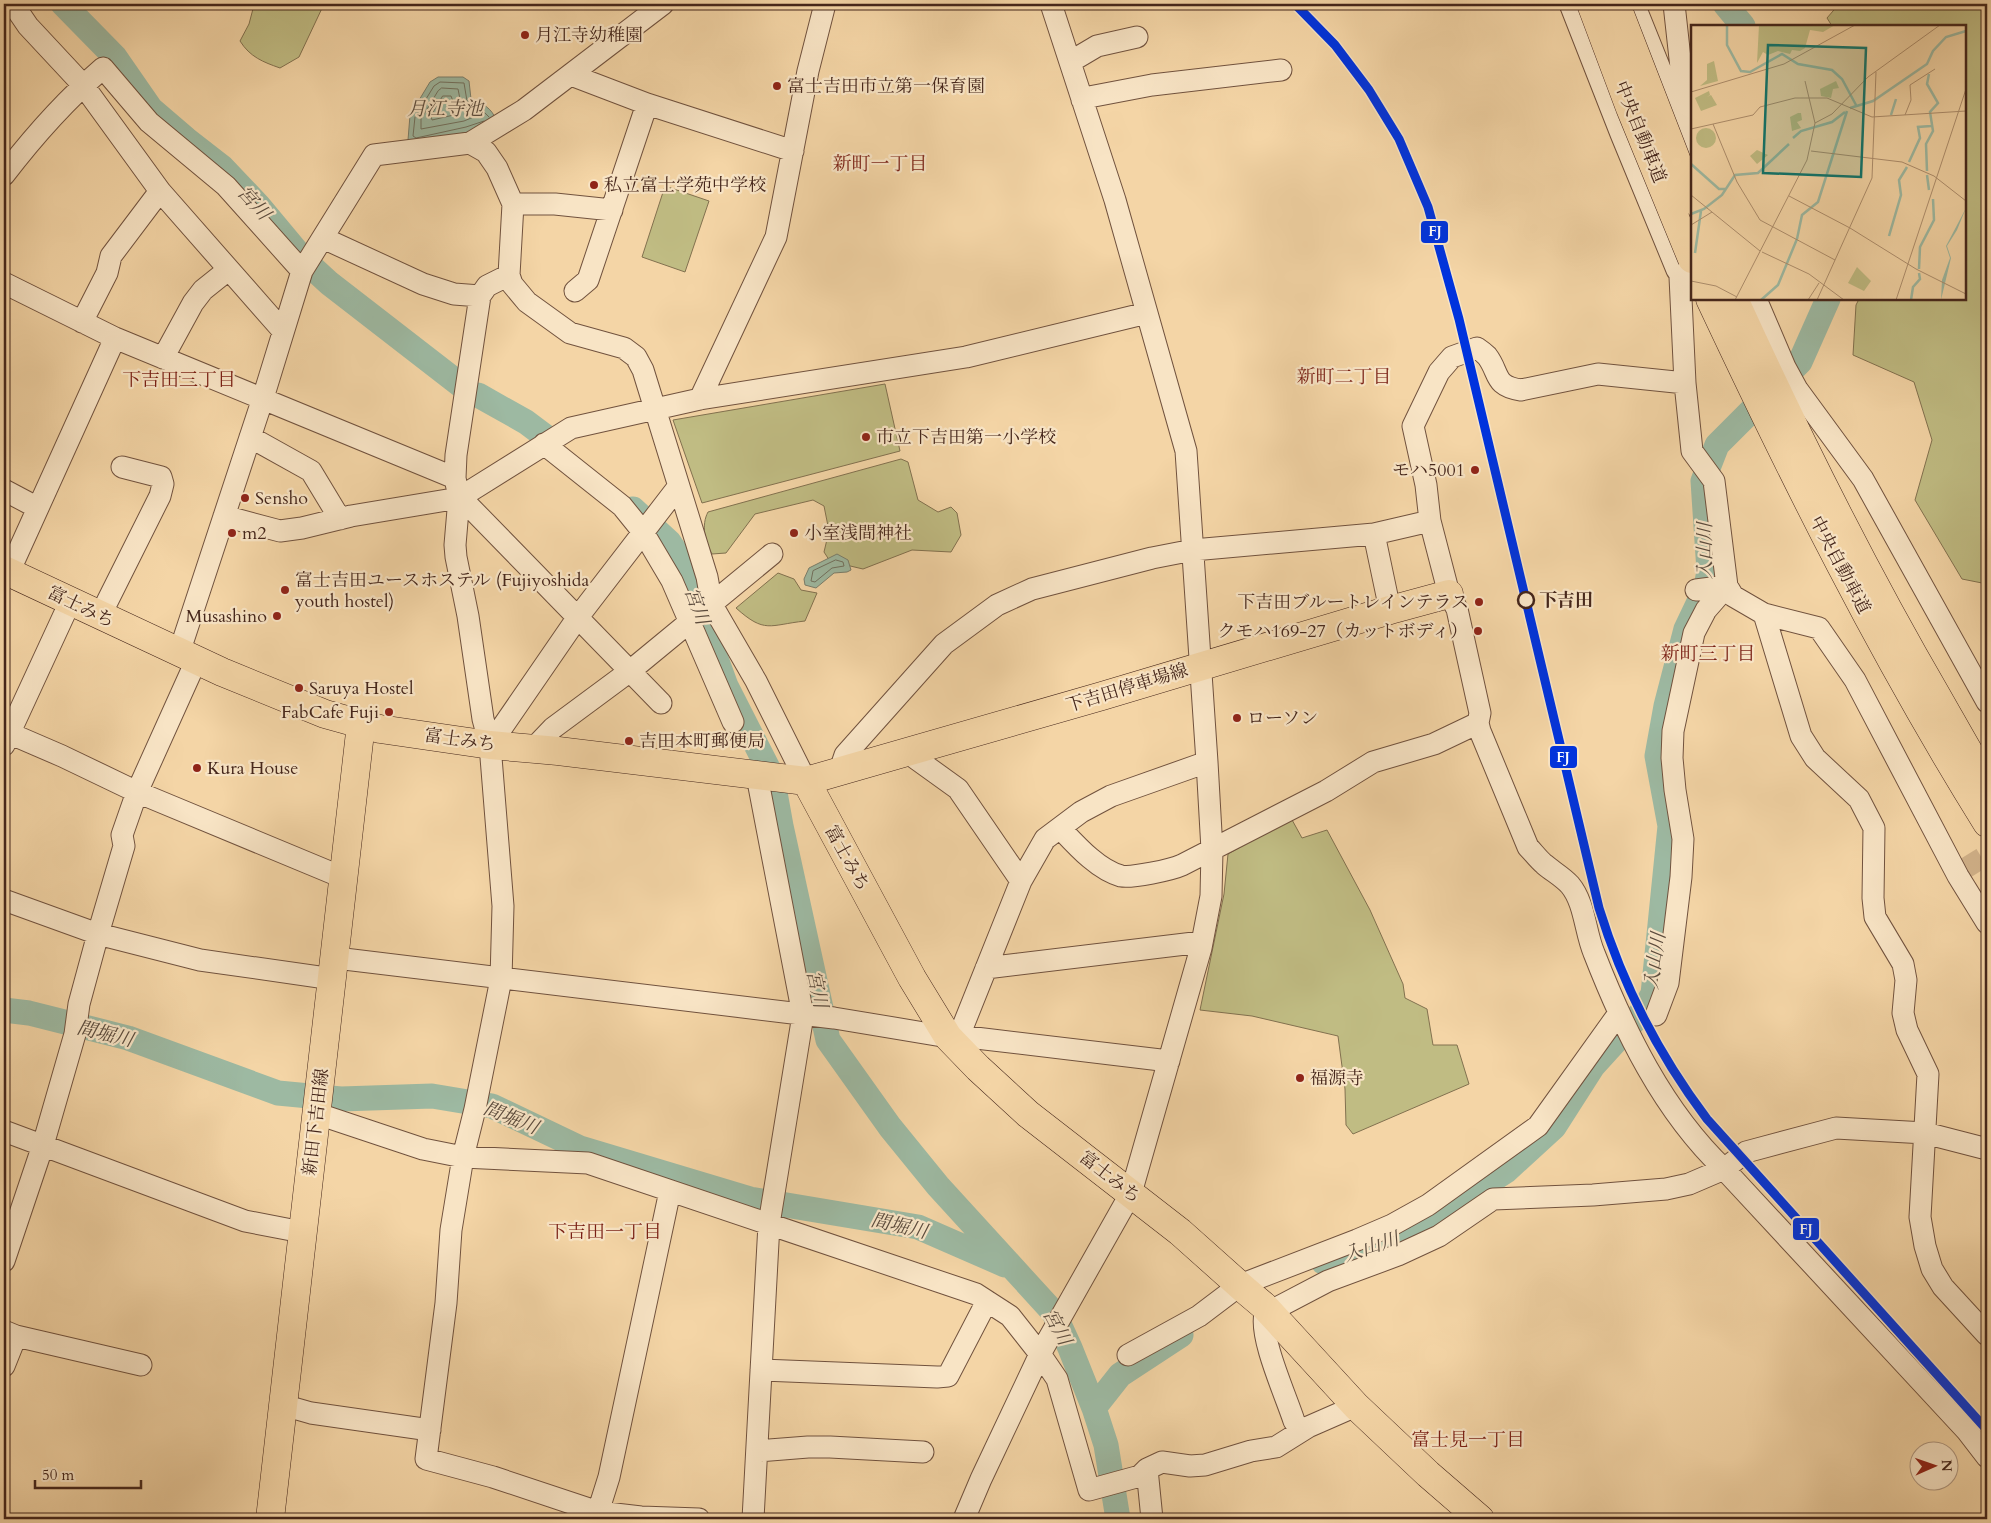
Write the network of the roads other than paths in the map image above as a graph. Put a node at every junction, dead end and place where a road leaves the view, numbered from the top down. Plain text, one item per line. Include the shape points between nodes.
1 (13, 4) edge
2 (663, 4) edge
3 (825, 4) edge
4 (1051, 4) edge
5 (1570, 4) edge
6 (1591, 4) edge
7 (1616, 4) edge
8 (1634, 4) edge
9 (1674, 4) edge
10 (1137, 37) dead end
11 (1070, 62) junction
12 (1281, 70) dead end
13 (571, 75) junction
14 (83, 85) junction
15 (1082, 100) junction
16 (648, 104) junction
17 (1683, 127) junction
18 (470, 142) junction
19 (1691, 147) edge
20 (793, 151) junction
21 (4, 175) edge
22 (160, 191) junction
23 (1691, 197) edge
24 (513, 204) junction
25 (612, 210) junction
26 (319, 244) junction
27 (1686, 268) edge
28 (228, 270) junction
29 (303, 270) junction
30 (509, 275) junction
31 (5, 286) edge
32 (575, 291) dead end
33 (480, 296) junction
34 (1711, 300) edge
35 (1734, 300) edge
36 (1756, 300) edge
37 (1147, 313) junction
38 (82, 322) junction
39 (283, 331) junction
40 (115, 338) junction
41 (163, 358) junction
42 (1685, 383) junction
43 (263, 398) junction
44 (700, 400) junction
45 (654, 408) junction
46 (1784, 409) junction
47 (250, 437) junction
48 (544, 444) junction
49 (122, 467) dead end
50 (678, 487) junction
51 (457, 488) junction
52 (4, 490) edge
53 (38, 508) junction
54 (224, 516) junction
55 (340, 519) junction
56 (1430, 521) junction
57 (643, 532) junction
58 (1374, 534) junction
59 (1193, 550) junction
60 (772, 554) dead end
61 (6, 571) edge
62 (1710, 588) junction
63 (1449, 594) junction
64 (70, 602) junction
65 (712, 605) junction
66 (1390, 610) junction
67 (1764, 614) junction
68 (100, 616) junction
69 (578, 617) junction
70 (691, 623) junction
71 (187, 657) junction
72 (1201, 666) junction
73 (630, 672) junction
74 (1987, 702) edge
75 (661, 703) dead end
76 (733, 722) dead end
77 (1478, 723) junction
78 (361, 724) junction
79 (5, 737) edge
80 (490, 745) junction
81 (533, 749) junction
82 (908, 752) junction
83 (1207, 762) junction
84 (840, 770) junction
85 (760, 776) junction
86 (799, 780) junction
87 (1987, 783) edge
88 (137, 792) junction
89 (1987, 823) edge
90 (1060, 828) junction
91 (1212, 850) junction
92 (344, 878) junction
93 (1020, 881) junction
94 (4, 900) edge
95 (1987, 924) edge
96 (98, 934) junction
97 (1202, 942) junction
98 (335, 968) junction
99 (986, 968) junction
100 (501, 979) junction
101 (1656, 1015) dead end
102 (806, 1016) junction
103 (1624, 1023) junction
104 (953, 1036) junction
105 (1169, 1061) junction
106 (319, 1104) junction
107 (4, 1131) edge
108 (1925, 1133) junction
109 (43, 1145) junction
110 (1987, 1149) edge
111 (463, 1157) junction
112 (1724, 1169) junction
113 (1471, 1176) junction
114 (670, 1191) junction
115 (1131, 1193) junction
116 (1491, 1197) junction
117 (771, 1211) junction
118 (302, 1232) junction
119 (4, 1261) edge
120 (1254, 1298) junction
121 (987, 1301) junction
122 (10, 1334) edge
123 (1987, 1335) edge
124 (1040, 1354) junction
125 (1128, 1355) dead end
126 (4, 1366) edge
127 (141, 1366) dead end
128 (761, 1370) junction
129 (283, 1405) junction
130 (1356, 1406) junction
131 (430, 1430) junction
132 (1301, 1431) junction
133 (757, 1451) junction
134 (923, 1452) dead end
135 (1987, 1457) edge
136 (1144, 1472) junction
137 (596, 1516) edge
138 (270, 1519) edge
139 (699, 1519) edge
140 (753, 1519) edge
141 (964, 1519) edge
142 (1152, 1519) edge
143 (1480, 1519) edge

1 - 14 street via 28,26
2 - 13 street
3 - 20 street
4 - 11 street
5 - 27 street via 1621,134
6 - 27 main road, 中央自動車道, bridge
7 - 23 main road, 中央自動車道, bridge
8 - 17 street
9 - 17 street via 1684,95
10 - 11 street via 1097,46
11 - 15 street
12 - 15 street via 1152,85
13 - 16 street
13 - 18 street via 524,110
14 - 21 street via 25,147
14 - 22 street
14 - 29 street via 103,68 149,122 226,186
15 - 37 street
16 - 20 street
16 - 25 street
17 - 19 street
17 - 27 street
18 - 24 street via 486,152
18 - 26 street via 374,155
20 - 44 street via 776,237
22 - 28 street
22 - 38 street via 111,256 107,273
24 - 25 street via 555,204
24 - 30 street
25 - 32 street via 588,280
26 - 29 street
26 - 33 street via 422,284 454,294
27 - 42 street
28 - 39 street
28 - 41 street via 203,290 193,303
29 - 39 street
30 - 33 street via 487,286
30 - 45 street via 527,302 570,333 624,348 636,357
31 - 38 street
33 - 51 street via 457,447
34 - 46 main road, 中央自動車道
35 - 46 main road, 中央自動車道
36 - 46 street via 1785,367
37 - 44 street via 966,357
37 - 59 street via 1186,451
38 - 40 street
39 - 43 street
40 - 41 street
40 - 53 street
41 - 43 street
42 - 56 street via 1598,374 1521,390 1508,388 1496,377 1487,356 1477,348 1452,357 1439,372 1413,426
42 - 62 street via 1692,451 1714,481 1718,505
43 - 47 street
43 - 51 street
44 - 45 street
45 - 48 street via 571,428
45 - 50 street
46 - 74 street via 1863,479
46 - 87 main road, 中央自動車道 via 1902,636
46 - 89 main road, 中央自動車道 via 1826,540
47 - 54 street
47 - 55 street via 310,471
48 - 51 street
48 - 57 street via 622,506
49 - 68 street via 161,478 163,484
50 - 57 street
50 - 65 street
51 - 55 street
51 - 69 street via 469,506
51 - 80 street via 455,551
52 - 53 street
53 - 61 street
54 - 55 street via 280,531
54 - 71 street
56 - 58 street
56 - 63 street
57 - 69 street
57 - 70 street via 672,581
58 - 59 street
58 - 66 street
59 - 72 street
59 - 84 street via 1032,589 997,605 944,644 923,666 845,755
60 - 65 street
61 - 64 main road, 富士みち
62 - 67 street via 1733,596
62 - 101 street via 1706,610 1694,633 1673,731 1675,790 1683,839 1681,877 1668,983
63 - 66 main road, 下吉田停車場線
63 - 77 street via 1457,609 1480,713
64 - 68 main road, 富士みち
64 - 79 street
65 - 70 street
65 - 86 street via 756,681
66 - 72 main road, 下吉田停車場線
67 - 95 street via 1819,628 1855,680
67 - 108 street via 1801,736 1815,758 1859,799 1874,828 1875,917 1903,964 1906,980 1903,1014 1928,1074
68 - 71 main road, 富士みち
69 - 73 street
69 - 80 street
70 - 73 street
70 - 76 street
71 - 78 main road, 富士みち via 325,714
71 - 88 street
72 - 82 main road, 下吉田停車場線
72 - 83 street
73 - 75 street
73 - 81 street via 553,728
77 - 91 street via 1434,744 1373,762 1326,791
77 - 103 street via 1528,847 1570,885 1578,900 1593,951
78 - 80 main road, 富士みち
78 - 92 main road, 新田下吉田線
79 - 88 street via 62,756
80 - 81 main road, 富士みち
80 - 100 street via 503,906
81 - 85 main road, 富士みち
82 - 84 main road, 下吉田停車場線
82 - 93 street via 958,789
83 - 90 street via 1111,796
83 - 91 street
84 - 86 main road, 下吉田停車場線
85 - 86 main road, 富士みち
85 - 102 street
86 - 104 main road, 富士みち via 912,978
88 - 92 street
88 - 96 street via 122,835 124,846
90 - 91 street via 1098,865 1122,876 1168,871
90 - 93 street via 1045,839
91 - 97 street via 1211,896
92 - 98 main road, 新田下吉田線
93 - 99 street
94 - 96 street
96 - 98 street via 200,960
96 - 109 street via 79,1004 75,1034
97 - 99 street
97 - 105 street
98 - 100 street
98 - 106 main road, 新田下吉田線
99 - 104 street
100 - 102 street
100 - 111 street
102 - 104 street
102 - 117 street
103 - 112 street via 1668,1101 1705,1150
103 - 113 street via 1538,1126
104 - 105 street
104 - 115 main road, 富士みち via 978,1068 1028,1114
105 - 115 street
106 - 111 street via 423,1149
106 - 118 main road, 新田下吉田線
107 - 109 street
108 - 110 street
108 - 112 street via 1836,1128 1746,1152
108 - 123 street via 1920,1217 1932,1270 1943,1288
109 - 118 street via 245,1221
109 - 119 street
111 - 114 street via 588,1163
111 - 131 street via 451,1230 446,1303
112 - 116 street via 1689,1184 1666,1189 1537,1198
112 - 135 street via 1967,1431
113 - 116 street
113 - 120 street via 1428,1205
114 - 117 street
114 - 137 street via 610,1477
115 - 120 main road, 富士みち
115 - 124 street
116 - 120 street via 1439,1236 1398,1255 1328,1281
117 - 121 street
117 - 128 street
118 - 129 main road, 新田下吉田線
120 - 125 street via 1199,1316
120 - 130 main road, 富士みち
120 - 132 street via 1266,1314 1268,1347 1294,1421
121 - 124 street via 1010,1316
121 - 128 street via 948,1376
122 - 126 street
122 - 127 street
124 - 136 street via 1057,1379 1089,1490
124 - 141 street
128 - 133 street
129 - 131 street
129 - 138 main road, 新田下吉田線
130 - 132 street
130 - 143 main road, 富士みち
131 - 137 street via 426,1459 493,1477
132 - 136 street via 1276,1447 1205,1465 1162,1462
133 - 134 street via 830,1446
133 - 140 street
136 - 142 street
137 - 139 street

